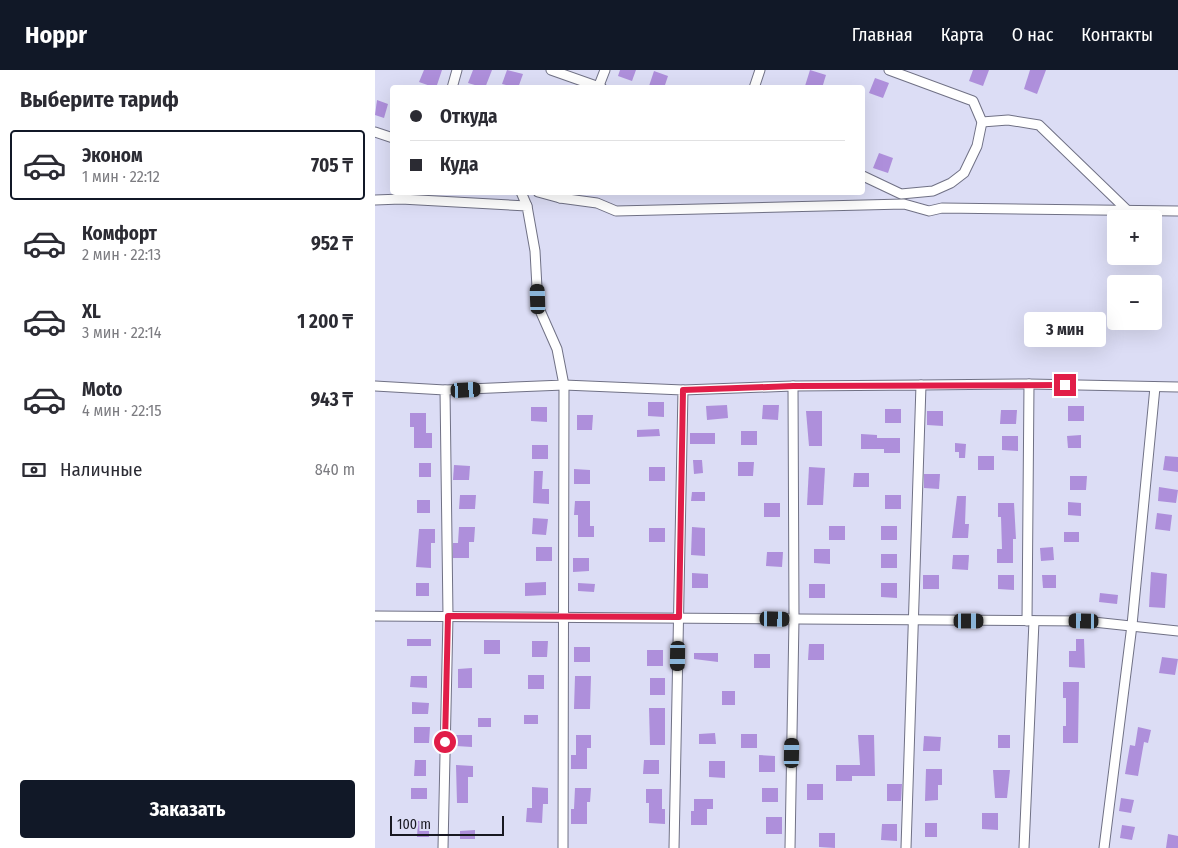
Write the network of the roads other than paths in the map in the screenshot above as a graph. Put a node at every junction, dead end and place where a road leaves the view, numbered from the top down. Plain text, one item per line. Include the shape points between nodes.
1 (457, 70) edge
2 (551, 70) edge
3 (605, 70) edge
4 (760, 70) edge
5 (889, 70) edge
6 (453, 85) edge
7 (594, 85) edge
8 (601, 85) edge
9 (755, 85) edge
10 (982, 122) junction
11 (375, 132) edge
12 (390, 137) edge
13 (865, 177) edge
14 (522, 195) edge
15 (562, 195) edge
16 (375, 200) edge
17 (527, 206) junction
18 (1127, 210) edge
19 (1107, 211) edge
20 (1162, 211) edge
21 (1178, 211) edge
22 (1029, 384) junction
23 (921, 385) junction
24 (375, 386) edge
25 (564, 386) junction
26 (793, 386) junction
27 (1155, 387) junction
28 (1178, 387) edge
29 (445, 390) junction
30 (683, 390) junction
31 (375, 616) edge
32 (448, 616) junction
33 (565, 616) junction
34 (679, 617) junction
35 (794, 620) junction
36 (912, 621) junction
37 (1030, 621) junction
38 (1133, 625) junction
39 (1178, 631) edge
40 (443, 848) edge
41 (563, 848) edge
42 (673, 848) edge
43 (790, 848) edge
44 (906, 848) edge
45 (1024, 848) edge
46 (1104, 848) edge

1 - 6 street
2 - 7 street
3 - 8 street
4 - 9 street
5 - 10 street via 973,101
10 - 13 street via 977,146 965,173 933,191 901,194
10 - 18 street via 1008,120 1039,125
11 - 12 street
14 - 17 street
15 - 19 street via 616,211 903,204 929,211 942,208
16 - 17 street
17 - 25 street via 535,250 538,306 557,349
20 - 21 street
22 - 23 street
22 - 27 street
22 - 37 street
23 - 26 street
23 - 36 street
24 - 29 street
25 - 29 street
25 - 30 street
25 - 33 street
26 - 30 street
26 - 35 street
27 - 28 street
27 - 38 street
29 - 32 street
30 - 34 street
31 - 32 street
32 - 33 street
32 - 40 street
33 - 34 street
33 - 41 street
34 - 35 street
34 - 42 street
35 - 36 street
35 - 43 street
36 - 37 street
36 - 44 street
37 - 38 street
37 - 45 street
38 - 39 street
38 - 46 street

